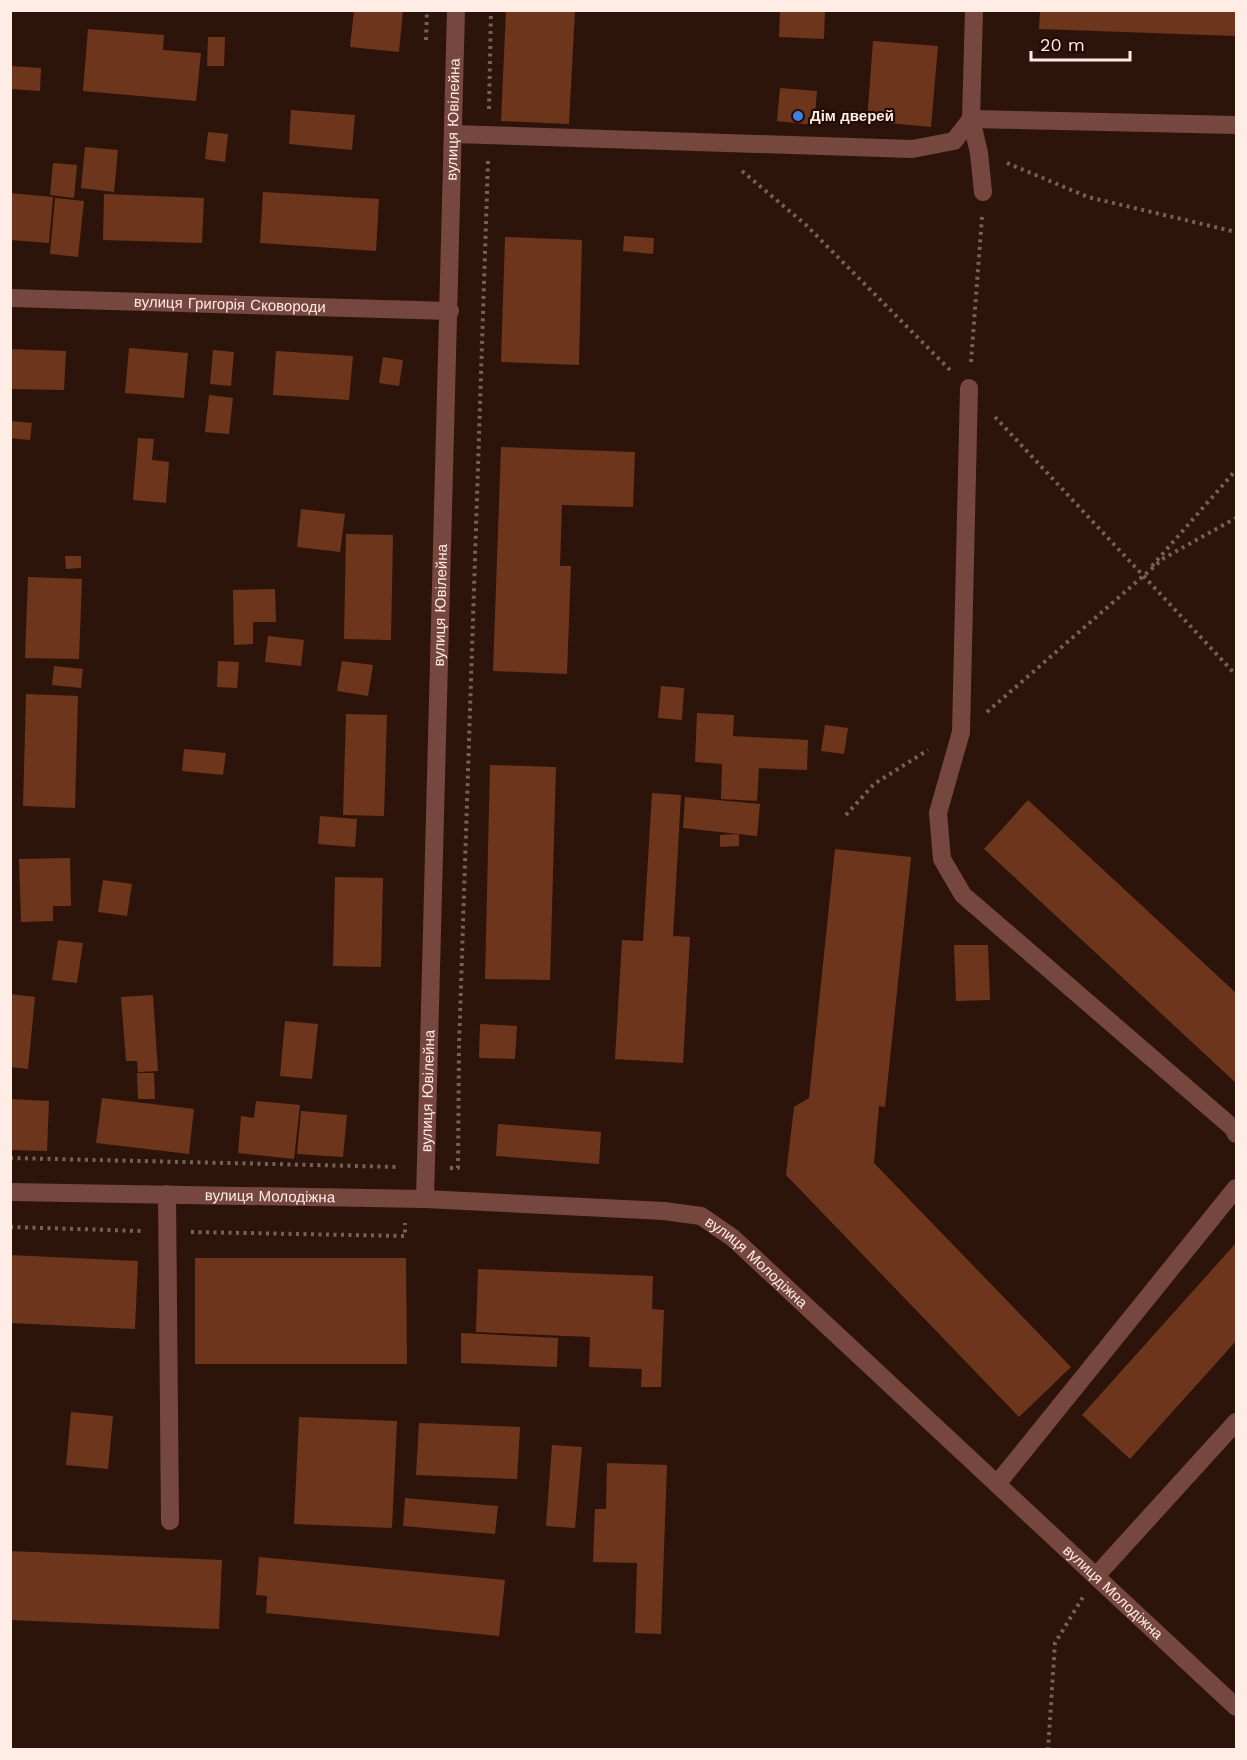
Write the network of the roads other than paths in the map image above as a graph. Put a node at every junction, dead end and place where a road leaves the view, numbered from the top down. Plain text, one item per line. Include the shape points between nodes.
1 (456, 10) edge
2 (974, 10) edge
3 (971, 119) junction
4 (1236, 125) edge
5 (453, 134) junction
6 (983, 192) road end
7 (10, 298) edge
8 (450, 311) junction
9 (969, 388) road end
10 (1236, 1134) edge
11 (1236, 1188) edge
12 (10, 1191) edge
13 (167, 1194) junction
14 (425, 1199) junction
15 (1236, 1422) edge
16 (997, 1484) junction
17 (170, 1521) dead end
18 (1096, 1576) junction
19 (1236, 1707) edge

1 - 5 street, вулиця Ювілейна
2 - 3 street
3 - 4 street
3 - 5 street via 954,141 912,150
3 - 6 street
5 - 8 street, вулиця Ювілейна
7 - 8 street, вулиця Григорія Сковороди
8 - 14 street, вулиця Ювілейна
9 - 10 street via 960,730 938,813 942,859 963,895
11 - 16 street
12 - 13 street, вулиця Молодіжна
13 - 14 street, вулиця Молодіжна
13 - 17 street
14 - 16 street, вулиця Молодіжна via 664,1210 701,1216 733,1238
15 - 18 street
16 - 18 street, вулиця Молодіжна
18 - 19 street, вулиця Молодіжна

